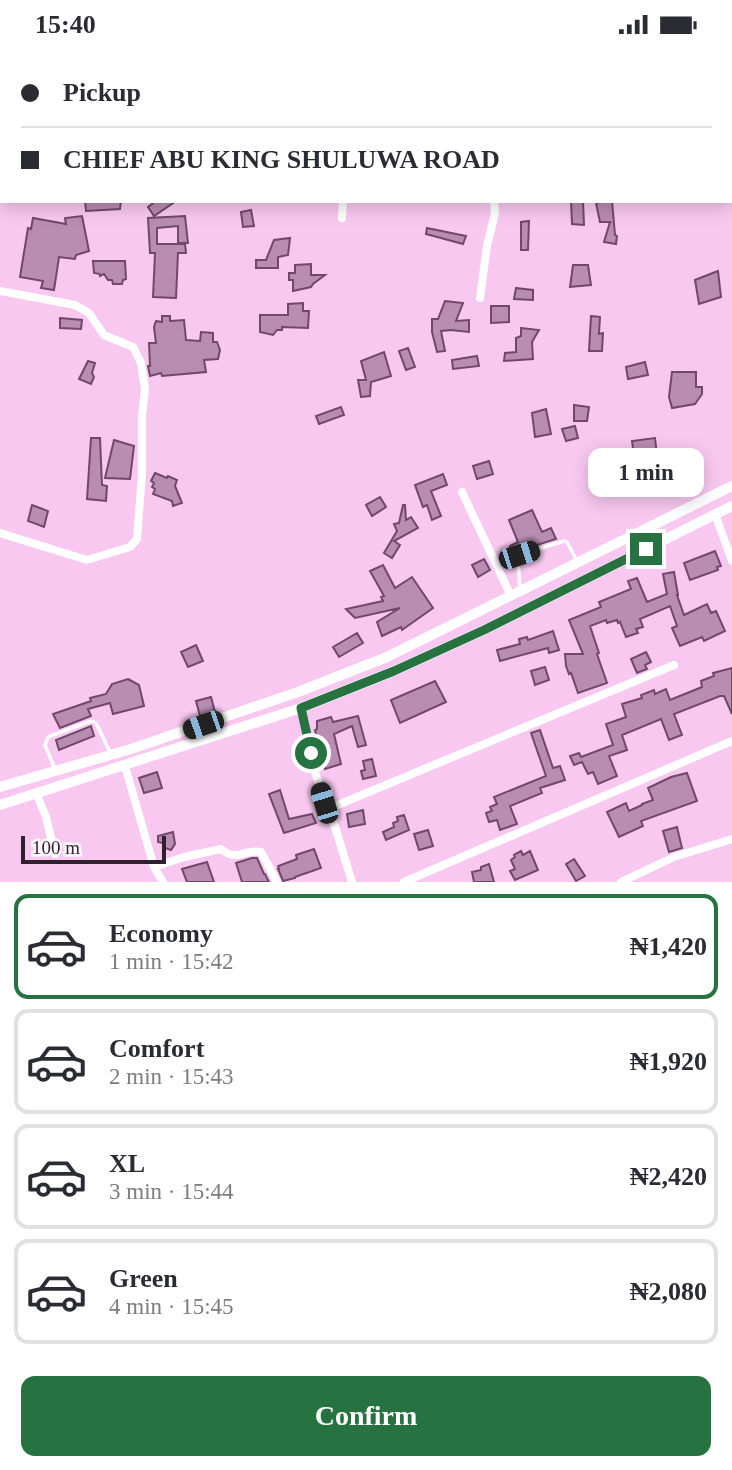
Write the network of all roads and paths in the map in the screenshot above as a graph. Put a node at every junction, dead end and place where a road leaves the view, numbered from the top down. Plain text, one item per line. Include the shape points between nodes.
1 (343, 203) edge
2 (494, 203) edge
3 (342, 218) dead end
4 (0, 291) edge
5 (480, 298) dead end
6 (732, 487) edge
7 (462, 492) dead end
8 (732, 506) edge
9 (715, 514) junction
10 (0, 533) edge
11 (732, 561) edge
12 (578, 563) junction
13 (515, 594) junction
14 (477, 613) junction
15 (484, 630) junction
16 (674, 666) dead end
17 (301, 708) junction
18 (732, 741) edge
19 (111, 755) junction
20 (125, 766) junction
21 (55, 771) junction
22 (0, 787) edge
23 (37, 795) junction
24 (0, 805) edge
25 (328, 809) junction
26 (732, 839) edge
27 (55, 854) dead end
28 (154, 867) junction
29 (163, 882) edge
30 (277, 882) edge
31 (352, 882) edge
32 (404, 882) edge
33 (621, 882) edge

1 - 3 street
2 - 5 street
4 - 10 street via 75,305 89,313 104,335 133,347 145,389 142,474 136,539 131,547 87,560
6 - 12 street
7 - 13 street
8 - 9 street
9 - 11 street
9 - 15 street
12 - 13 street
12 - 13 lane via 564,541 519,555
13 - 14 street
14 - 15 street
14 - 19 street via 387,657 298,692
15 - 17 street
16 - 25 street
17 - 20 street
17 - 25 street
18 - 32 street
19 - 21 street
19 - 21 lane via 91,721 48,737 45,745
20 - 23 street
20 - 28 street
21 - 22 street
23 - 24 street
23 - 27 street
25 - 31 street
26 - 33 street via 674,857
28 - 29 street
28 - 30 street via 221,849 236,856 253,851 261,852

